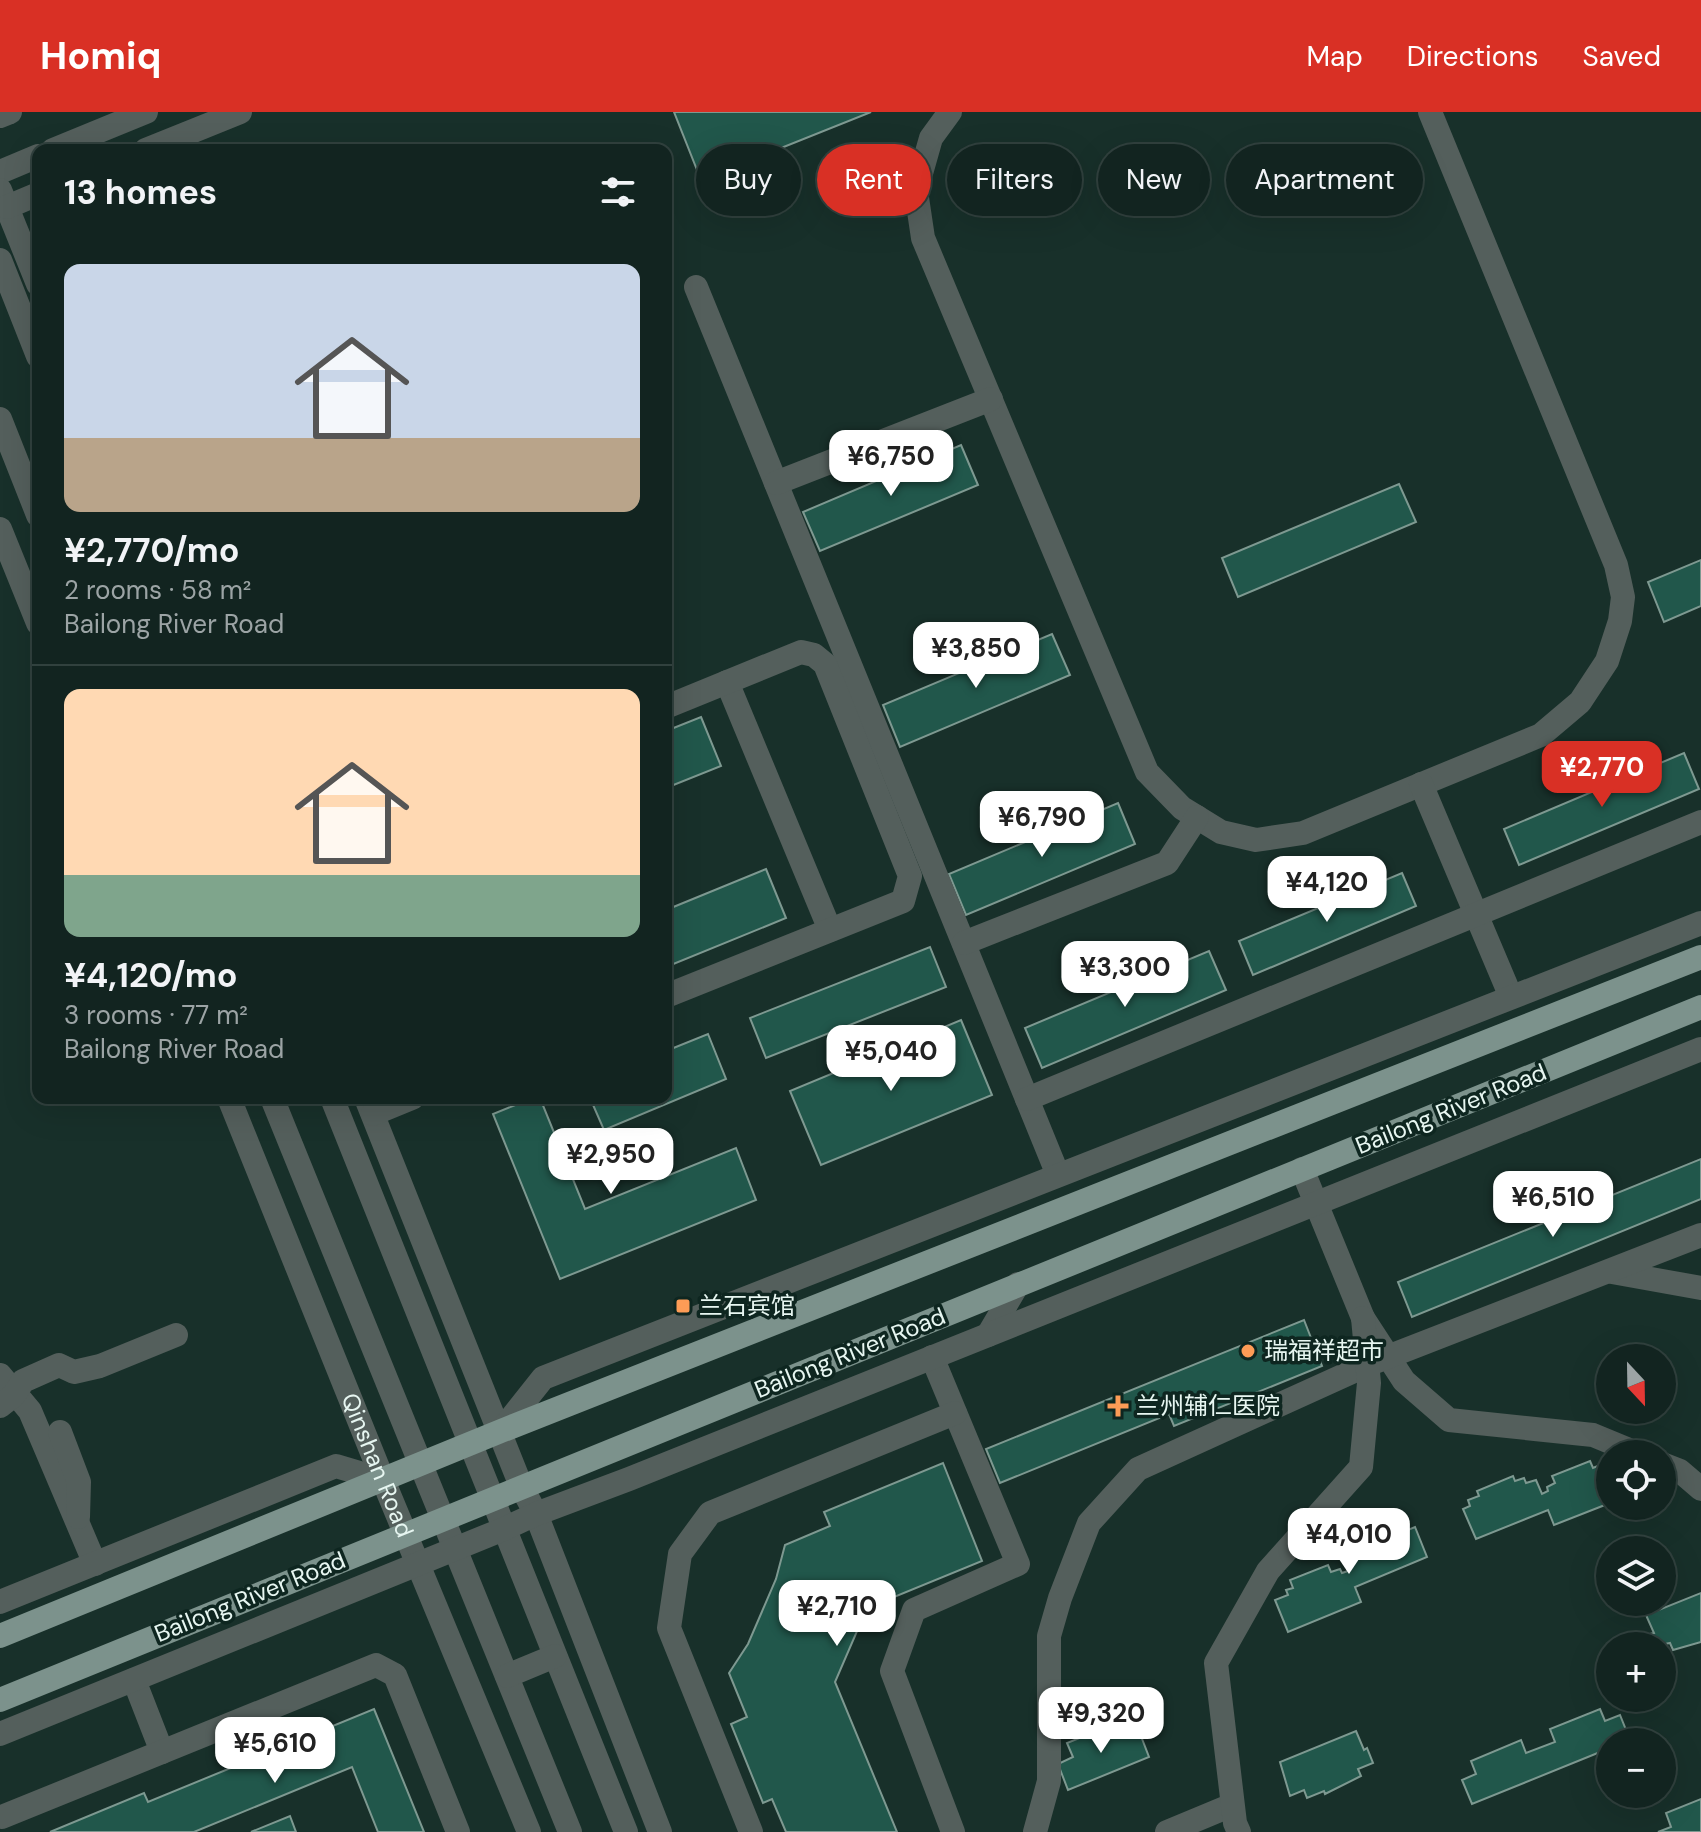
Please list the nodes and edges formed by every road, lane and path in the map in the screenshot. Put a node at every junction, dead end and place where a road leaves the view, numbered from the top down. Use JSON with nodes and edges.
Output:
{"nodes":[{"id":1,"x":10,"y":112,"type":"edge"},
{"id":2,"x":146,"y":112,"type":"edge"},
{"id":3,"x":240,"y":112,"type":"edge"},
{"id":4,"x":950,"y":112,"type":"edge"},
{"id":5,"x":1430,"y":112,"type":"edge"},
{"id":6,"x":0,"y":116,"type":"edge"},
{"id":7,"x":68,"y":144,"type":"edge"},
{"id":8,"x":161,"y":144,"type":"edge"},
{"id":9,"x":32,"y":159,"type":"edge"},
{"id":10,"x":0,"y":172,"type":"edge"},
{"id":11,"x":32,"y":195,"type":"edge"},
{"id":12,"x":3,"y":198,"type":"edge"},
{"id":13,"x":0,"y":260,"type":"edge"},
{"id":14,"x":32,"y":269,"type":"edge"},
{"id":15,"x":696,"y":287,"type":"dead end"},
{"id":16,"x":32,"y":341,"type":"edge"},
{"id":17,"x":991,"y":399,"type":"junction"},
{"id":18,"x":0,"y":419,"type":"edge"},
{"id":19,"x":776,"y":483,"type":"junction"},
{"id":20,"x":32,"y":500,"type":"edge"},
{"id":21,"x":0,"y":529,"type":"edge"},
{"id":22,"x":32,"y":608,"type":"edge"},
{"id":23,"x":727,"y":682,"type":"junction"},
{"id":24,"x":672,"y":705,"type":"edge"},
{"id":25,"x":1421,"y":784,"type":"junction"},
{"id":26,"x":1197,"y":817,"type":"junction"},
{"id":27,"x":1701,"y":822,"type":"edge"},
{"id":28,"x":1476,"y":914,"type":"junction"},
{"id":29,"x":1701,"y":923,"type":"edge"},
{"id":30,"x":830,"y":930,"type":"junction"},
{"id":31,"x":964,"y":943,"type":"junction"},
{"id":32,"x":1701,"y":957,"type":"edge"},
{"id":33,"x":672,"y":994,"type":"edge"},
{"id":34,"x":1511,"y":997,"type":"junction"},
{"id":35,"x":1701,"y":1007,"type":"edge"},
{"id":36,"x":1701,"y":1049,"type":"edge"},
{"id":37,"x":1027,"y":1099,"type":"junction"},
{"id":38,"x":231,"y":1104,"type":"edge"},
{"id":39,"x":274,"y":1104,"type":"edge"},
{"id":40,"x":334,"y":1104,"type":"edge"},
{"id":41,"x":369,"y":1106,"type":"edge"},
{"id":42,"x":1302,"y":1169,"type":"junction"},
{"id":43,"x":1058,"y":1175,"type":"junction"},
{"id":44,"x":1316,"y":1203,"type":"junction"},
{"id":45,"x":1701,"y":1235,"type":"edge"},
{"id":46,"x":1609,"y":1271,"type":"junction"},
{"id":47,"x":1018,"y":1284,"type":"junction"},
{"id":48,"x":1701,"y":1288,"type":"edge"},
{"id":49,"x":176,"y":1335,"type":"dead end"},
{"id":50,"x":988,"y":1335,"type":"junction"},
{"id":51,"x":932,"y":1357,"type":"junction"},
{"id":52,"x":1378,"y":1361,"type":"junction"},
{"id":53,"x":5,"y":1392,"type":"edge"},
{"id":54,"x":955,"y":1413,"type":"junction"},
{"id":55,"x":501,"y":1431,"type":"junction"},
{"id":56,"x":60,"y":1432,"type":"dead end"},
{"id":57,"x":1605,"y":1440,"type":"edge"},
{"id":58,"x":469,"y":1444,"type":"junction"},
{"id":59,"x":421,"y":1464,"type":"junction"},
{"id":60,"x":1676,"y":1469,"type":"edge"},
{"id":61,"x":383,"y":1480,"type":"junction"},
{"id":62,"x":521,"y":1486,"type":"junction"},
{"id":63,"x":1701,"y":1489,"type":"edge"},
{"id":64,"x":491,"y":1499,"type":"junction"},
{"id":65,"x":536,"y":1514,"type":"junction"},
{"id":66,"x":214,"y":1516,"type":"junction"},
{"id":67,"x":443,"y":1518,"type":"junction"},
{"id":68,"x":78,"y":1523,"type":"junction"},
{"id":69,"x":274,"y":1524,"type":"junction"},
{"id":70,"x":504,"y":1529,"type":"junction"},
{"id":71,"x":405,"y":1534,"type":"junction"},
{"id":72,"x":455,"y":1549,"type":"junction"},
{"id":73,"x":95,"y":1564,"type":"junction"},
{"id":74,"x":418,"y":1564,"type":"junction"},
{"id":75,"x":251,"y":1597,"type":"junction"},
{"id":76,"x":0,"y":1602,"type":"edge"},
{"id":77,"x":300,"y":1612,"type":"junction"},
{"id":78,"x":0,"y":1636,"type":"edge"},
{"id":79,"x":555,"y":1656,"type":"junction"},
{"id":80,"x":507,"y":1676,"type":"junction"},
{"id":81,"x":134,"y":1680,"type":"junction"},
{"id":82,"x":0,"y":1700,"type":"edge"},
{"id":83,"x":0,"y":1734,"type":"edge"},
{"id":84,"x":162,"y":1752,"type":"junction"},
{"id":85,"x":1232,"y":1805,"type":"junction"},
{"id":86,"x":4,"y":1820,"type":"edge"},
{"id":87,"x":458,"y":1832,"type":"edge"},
{"id":88,"x":529,"y":1832,"type":"edge"},
{"id":89,"x":570,"y":1832,"type":"edge"},
{"id":90,"x":626,"y":1832,"type":"edge"},
{"id":91,"x":660,"y":1832,"type":"edge"},
{"id":92,"x":751,"y":1832,"type":"edge"},
{"id":93,"x":953,"y":1832,"type":"edge"},
{"id":94,"x":1035,"y":1832,"type":"edge"},
{"id":95,"x":1167,"y":1832,"type":"edge"},
{"id":96,"x":1239,"y":1832,"type":"edge"}],
"edges":[{"from":1,"to":6,"type":"street"},
{"from":2,"to":7,"type":"street"},
{"from":3,"to":8,"type":"street"},
{"from":4,"to":17,"type":"street"},
{"from":5,"to":25,"type":"street"},
{"from":9,"to":10,"type":"street"},
{"from":11,"to":12,"type":"street"},
{"from":12,"to":14,"type":"street"},
{"from":13,"to":16,"type":"street"},
{"from":15,"to":19,"type":"street"},
{"from":17,"to":19,"type":"street"},
{"from":17,"to":26,"type":"street"},
{"from":18,"to":20,"type":"street"},
{"from":19,"to":31,"type":"street"},
{"from":21,"to":22,"type":"street"},
{"from":23,"to":24,"type":"street"},
{"from":23,"to":30,"type":"street"},
{"from":23,"to":30,"type":"street"},
{"from":25,"to":26,"type":"street"},
{"from":25,"to":28,"type":"street"},
{"from":26,"to":31,"type":"street"},
{"from":27,"to":28,"type":"street"},
{"from":28,"to":34,"type":"street"},
{"from":28,"to":37,"type":"street"},
{"from":29,"to":34,"type":"street","name":"Bailong River Road"},
{"from":30,"to":33,"type":"street"},
{"from":31,"to":37,"type":"street"},
{"from":32,"to":55,"type":"main road","name":"Bailong River Road"},
{"from":34,"to":43,"type":"street","name":"Bailong River Road"},
{"from":35,"to":42,"type":"main road","name":"Bailong River Road"},
{"from":36,"to":44,"type":"street","name":"Bailong River Road"},
{"from":37,"to":43,"type":"street"},
{"from":38,"to":61,"type":"street","name":"Qinshan Road"},
{"from":39,"to":59,"type":"street","name":"Qinshan Road"},
{"from":40,"to":58,"type":"street"},
{"from":41,"to":55,"type":"street"},
{"from":42,"to":44,"type":"street"},
{"from":42,"to":47,"type":"main road","name":"Bailong River Road"},
{"from":43,"to":55,"type":"street","name":"Bailong River Road"},
{"from":44,"to":50,"type":"street","name":"Bailong River Road"},
{"from":44,"to":52,"type":"street"},
{"from":45,"to":46,"type":"street"},
{"from":46,"to":48,"type":"street"},
{"from":46,"to":52,"type":"street"},
{"from":47,"to":50,"type":"street"},
{"from":47,"to":62,"type":"main road","name":"Bailong River Road"},
{"from":49,"to":53,"type":"street"},
{"from":50,"to":51,"type":"street","name":"Bailong River Road"},
{"from":51,"to":54,"type":"street"},
{"from":51,"to":65,"type":"street","name":"Bailong River Road"},
{"from":52,"to":57,"type":"street"},
{"from":52,"to":85,"type":"street"},
{"from":52,"to":94,"type":"street"},
{"from":53,"to":68,"type":"street"},
{"from":54,"to":92,"type":"street"},
{"from":54,"to":93,"type":"street"},
{"from":55,"to":58,"type":"main road","name":"Bailong River Road"},
{"from":55,"to":62,"type":"street"},
{"from":56,"to":68,"type":"street"},
{"from":58,"to":59,"type":"main road","name":"Bailong River Road"},
{"from":58,"to":64,"type":"street"},
{"from":59,"to":61,"type":"main road","name":"Bailong River Road"},
{"from":59,"to":67,"type":"street","name":"Qinshan Road"},
{"from":60,"to":63,"type":"street"},
{"from":61,"to":66,"type":"street"},
{"from":61,"to":69,"type":"main road","name":"Bailong River Road"},
{"from":61,"to":71,"type":"street","name":"Qinshan Road"},
{"from":62,"to":64,"type":"main road","name":"Bailong River Road"},
{"from":62,"to":65,"type":"street"},
{"from":64,"to":67,"type":"main road","name":"Bailong River Road"},
{"from":64,"to":70,"type":"street"},
{"from":65,"to":70,"type":"street","name":"Bailong River Road"},
{"from":65,"to":91,"type":"street"},
{"from":66,"to":69,"type":"street"},
{"from":66,"to":73,"type":"street"},
{"from":67,"to":71,"type":"main road","name":"Bailong River Road"},
{"from":67,"to":72,"type":"street","name":"Qinshan Road"},
{"from":68,"to":73,"type":"street"},
{"from":69,"to":78,"type":"main road","name":"Bailong River Road"},
{"from":70,"to":72,"type":"street","name":"Bailong River Road"},
{"from":70,"to":79,"type":"street"},
{"from":71,"to":74,"type":"street","name":"Qinshan Road"},
{"from":71,"to":75,"type":"main road","name":"Bailong River Road"},
{"from":72,"to":74,"type":"street","name":"Bailong River Road"},
{"from":72,"to":80,"type":"street","name":"Qinshan Road"},
{"from":73,"to":76,"type":"street"},
{"from":74,"to":77,"type":"street","name":"Bailong River Road"},
{"from":74,"to":88,"type":"street","name":"Qinshan Road"},
{"from":75,"to":77,"type":"street"},
{"from":75,"to":82,"type":"main road","name":"Bailong River Road"},
{"from":77,"to":81,"type":"street","name":"Bailong River Road"},
{"from":79,"to":80,"type":"street"},
{"from":79,"to":90,"type":"street"},
{"from":80,"to":89,"type":"street","name":"Qinshan Road"},
{"from":81,"to":83,"type":"street","name":"Bailong River Road"},
{"from":81,"to":84,"type":"street"},
{"from":84,"to":86,"type":"street"},
{"from":84,"to":87,"type":"street"},
{"from":85,"to":95,"type":"street"},
{"from":85,"to":96,"type":"street"}]}
